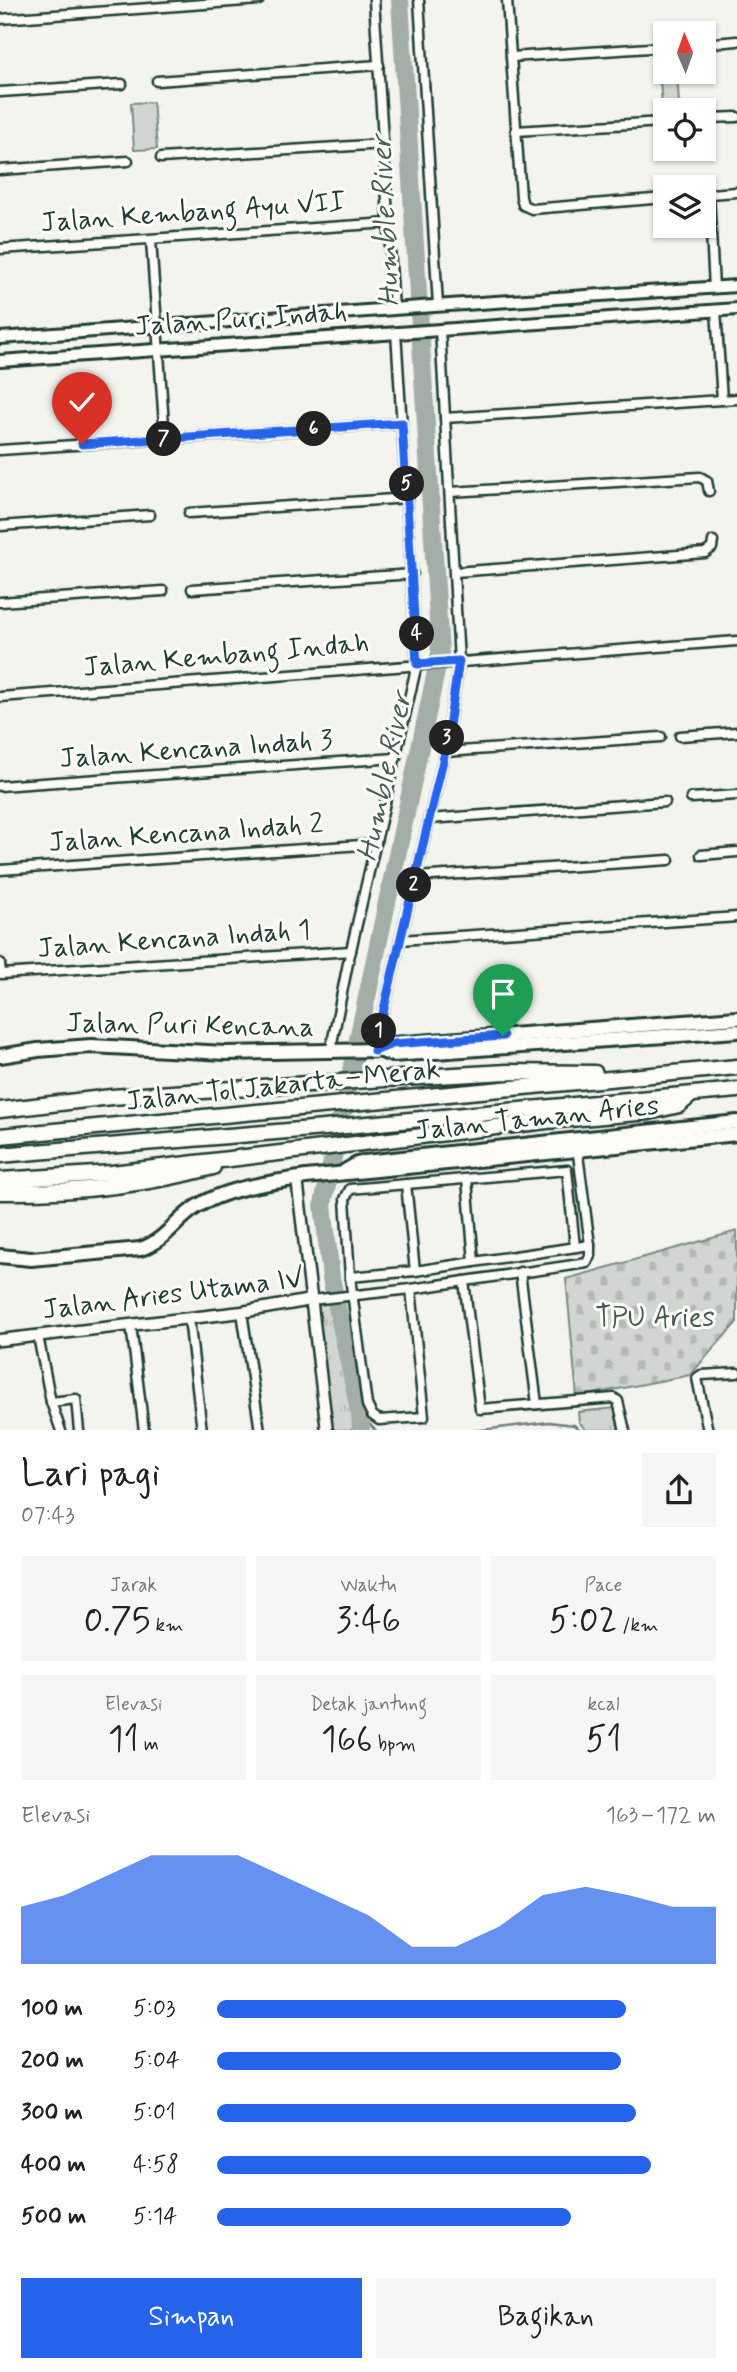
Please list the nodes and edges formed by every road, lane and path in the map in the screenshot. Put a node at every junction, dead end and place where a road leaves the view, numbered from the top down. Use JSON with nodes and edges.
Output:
{"nodes":[{"id":1,"x":259,"y":0,"type":"edge"},
{"id":2,"x":374,"y":0,"type":"edge"},
{"id":3,"x":419,"y":0,"type":"edge"},
{"id":4,"x":507,"y":0,"type":"edge"},
{"id":5,"x":0,"y":19,"type":"edge"},
{"id":6,"x":737,"y":41,"type":"edge"},
{"id":7,"x":716,"y":43,"type":"edge"},
{"id":8,"x":653,"y":48,"type":"edge"},
{"id":9,"x":511,"y":57,"type":"junction"},
{"id":10,"x":379,"y":65,"type":"junction"},
{"id":11,"x":157,"y":81,"type":"dead end"},
{"id":12,"x":122,"y":84,"type":"dead end"},
{"id":13,"x":0,"y":92,"type":"edge"},
{"id":14,"x":737,"y":117,"type":"edge"},
{"id":15,"x":716,"y":118,"type":"edge"},
{"id":16,"x":653,"y":123,"type":"edge"},
{"id":17,"x":516,"y":131,"type":"junction"},
{"id":18,"x":384,"y":144,"type":"junction"},
{"id":19,"x":161,"y":158,"type":"dead end"},
{"id":20,"x":128,"y":161,"type":"dead end"},
{"id":21,"x":0,"y":170,"type":"edge"},
{"id":22,"x":737,"y":192,"type":"edge"},
{"id":23,"x":716,"y":194,"type":"edge"},
{"id":24,"x":653,"y":199,"type":"edge"},
{"id":25,"x":388,"y":223,"type":"junction"},
{"id":26,"x":710,"y":238,"type":"edge"},
{"id":27,"x":150,"y":240,"type":"junction"},
{"id":28,"x":0,"y":249,"type":"edge"},
{"id":29,"x":737,"y":286,"type":"edge"},
{"id":30,"x":714,"y":288,"type":"junction"},
{"id":31,"x":436,"y":305,"type":"junction"},
{"id":32,"x":398,"y":308,"type":"junction"},
{"id":33,"x":737,"y":309,"type":"edge"},
{"id":34,"x":716,"y":310,"type":"junction"},
{"id":35,"x":157,"y":327,"type":"junction"},
{"id":36,"x":438,"y":329,"type":"junction"},
{"id":37,"x":400,"y":332,"type":"junction"},
{"id":38,"x":0,"y":338,"type":"edge"},
{"id":39,"x":159,"y":349,"type":"junction"},
{"id":40,"x":0,"y":361,"type":"edge"},
{"id":41,"x":737,"y":398,"type":"edge"},
{"id":42,"x":722,"y":400,"type":"junction"},
{"id":43,"x":445,"y":418,"type":"junction"},
{"id":44,"x":402,"y":423,"type":"junction"},
{"id":45,"x":165,"y":439,"type":"junction"},
{"id":46,"x":0,"y":450,"type":"edge"},
{"id":47,"x":709,"y":491,"type":"dead end"},
{"id":48,"x":450,"y":492,"type":"junction"},
{"id":49,"x":408,"y":498,"type":"junction"},
{"id":50,"x":188,"y":513,"type":"dead end"},
{"id":51,"x":150,"y":515,"type":"dead end"},
{"id":52,"x":0,"y":526,"type":"edge"},
{"id":53,"x":713,"y":541,"type":"dead end"},
{"id":54,"x":455,"y":572,"type":"junction"},
{"id":55,"x":413,"y":574,"type":"junction"},
{"id":56,"x":192,"y":589,"type":"dead end"},
{"id":57,"x":163,"y":591,"type":"dead end"},
{"id":58,"x":0,"y":602,"type":"edge"},
{"id":59,"x":737,"y":641,"type":"edge"},
{"id":60,"x":458,"y":661,"type":"junction"},
{"id":61,"x":420,"y":664,"type":"junction"},
{"id":62,"x":0,"y":697,"type":"edge"},
{"id":63,"x":737,"y":732,"type":"edge"},
{"id":64,"x":680,"y":736,"type":"dead end"},
{"id":65,"x":661,"y":737,"type":"dead end"},
{"id":66,"x":445,"y":752,"type":"junction"},
{"id":67,"x":396,"y":758,"type":"junction"},
{"id":68,"x":0,"y":786,"type":"edge"},
{"id":69,"x":737,"y":795,"type":"edge"},
{"id":70,"x":691,"y":798,"type":"dead end"},
{"id":71,"x":665,"y":802,"type":"dead end"},
{"id":72,"x":429,"y":819,"type":"junction"},
{"id":73,"x":376,"y":844,"type":"junction"},
{"id":74,"x":737,"y":852,"type":"edge"},
{"id":75,"x":701,"y":855,"type":"dead end"},
{"id":76,"x":669,"y":860,"type":"dead end"},
{"id":77,"x":0,"y":870,"type":"edge"},
{"id":78,"x":416,"y":877,"type":"junction"},
{"id":79,"x":737,"y":917,"type":"edge"},
{"id":80,"x":400,"y":940,"type":"junction"},
{"id":81,"x":351,"y":951,"type":"junction"},
{"id":82,"x":0,"y":963,"type":"edge"},
{"id":83,"x":1,"y":974,"type":"edge"},
{"id":84,"x":737,"y":1018,"type":"edge"},
{"id":85,"x":737,"y":1031,"type":"edge"},
{"id":86,"x":374,"y":1051,"type":"junction"},
{"id":87,"x":335,"y":1053,"type":"junction"},
{"id":88,"x":0,"y":1056,"type":"edge"},
{"id":89,"x":737,"y":1067,"type":"edge"},
{"id":90,"x":615,"y":1077,"type":"junction"},
{"id":91,"x":737,"y":1090,"type":"edge"},
{"id":92,"x":692,"y":1094,"type":"junction"},
{"id":93,"x":0,"y":1110,"type":"edge"},
{"id":94,"x":737,"y":1122,"type":"edge"},
{"id":95,"x":737,"y":1134,"type":"edge"},
{"id":96,"x":0,"y":1136,"type":"edge"},
{"id":97,"x":577,"y":1145,"type":"junction"},
{"id":98,"x":0,"y":1155,"type":"edge"},
{"id":99,"x":258,"y":1155,"type":"junction"},
{"id":100,"x":580,"y":1169,"type":"junction"},
{"id":101,"x":567,"y":1170,"type":"junction"},
{"id":102,"x":302,"y":1178,"type":"junction"},
{"id":103,"x":467,"y":1179,"type":"junction"},
{"id":104,"x":0,"y":1180,"type":"edge"},
{"id":105,"x":406,"y":1184,"type":"junction"},
{"id":106,"x":0,"y":1192,"type":"edge"},
{"id":107,"x":590,"y":1245,"type":"junction"},
{"id":108,"x":575,"y":1247,"type":"junction"},
{"id":109,"x":0,"y":1256,"type":"edge"},
{"id":110,"x":474,"y":1262,"type":"junction"},
{"id":111,"x":415,"y":1271,"type":"junction"},
{"id":112,"x":520,"y":1272,"type":"junction"},
{"id":113,"x":350,"y":1277,"type":"junction"},
{"id":114,"x":464,"y":1281,"type":"junction"},
{"id":115,"x":411,"y":1289,"type":"junction"},
{"id":116,"x":349,"y":1296,"type":"junction"},
{"id":117,"x":314,"y":1300,"type":"junction"},
{"id":118,"x":242,"y":1312,"type":"junction"},
{"id":119,"x":189,"y":1318,"type":"junction"},
{"id":120,"x":131,"y":1325,"type":"junction"},
{"id":121,"x":38,"y":1336,"type":"junction"},
{"id":122,"x":0,"y":1340,"type":"edge"},
{"id":123,"x":737,"y":1373,"type":"edge"},
{"id":124,"x":51,"y":1402,"type":"junction"},
{"id":125,"x":537,"y":1404,"type":"junction"},
{"id":126,"x":61,"y":1430,"type":"edge"},
{"id":127,"x":79,"y":1430,"type":"edge"},
{"id":128,"x":144,"y":1430,"type":"edge"},
{"id":129,"x":202,"y":1430,"type":"edge"},
{"id":130,"x":260,"y":1430,"type":"edge"},
{"id":131,"x":327,"y":1430,"type":"edge"},
{"id":132,"x":625,"y":1430,"type":"edge"},
{"id":133,"x":708,"y":1430,"type":"edge"}],
"edges":[{"from":1,"to":5,"type":"street"},
{"from":2,"to":10,"type":"street"},
{"from":3,"to":31,"type":"street"},
{"from":4,"to":9,"type":"street"},
{"from":6,"to":7,"type":"street"},
{"from":8,"to":9,"type":"street"},
{"from":9,"to":17,"type":"street"},
{"from":10,"to":11,"type":"street"},
{"from":10,"to":18,"type":"street"},
{"from":12,"to":13,"type":"street"},
{"from":14,"to":15,"type":"street"},
{"from":16,"to":17,"type":"street"},
{"from":17,"to":24,"type":"street"},
{"from":18,"to":19,"type":"street"},
{"from":18,"to":25,"type":"street"},
{"from":20,"to":21,"type":"street"},
{"from":22,"to":23,"type":"street"},
{"from":25,"to":27,"type":"street","name":"Jalan Kembang Ayu VII"},
{"from":25,"to":32,"type":"street"},
{"from":26,"to":30,"type":"street"},
{"from":27,"to":28,"type":"street","name":"Jalan Kembang Ayu VII"},
{"from":27,"to":35,"type":"street"},
{"from":29,"to":30,"type":"main road","name":"Jalan Puri Indah"},
{"from":30,"to":31,"type":"main road","name":"Jalan Puri Indah"},
{"from":31,"to":32,"type":"main road","name":"Jalan Puri Indah"},
{"from":32,"to":35,"type":"main road","name":"Jalan Puri Indah"},
{"from":33,"to":34,"type":"main road","name":"Jalan Puri Indah"},
{"from":34,"to":36,"type":"main road","name":"Jalan Puri Indah"},
{"from":34,"to":42,"type":"street"},
{"from":35,"to":38,"type":"main road","name":"Jalan Puri Indah"},
{"from":35,"to":39,"type":"street"},
{"from":36,"to":37,"type":"main road","name":"Jalan Puri Indah"},
{"from":36,"to":43,"type":"street"},
{"from":37,"to":39,"type":"main road","name":"Jalan Puri Indah"},
{"from":37,"to":44,"type":"street"},
{"from":39,"to":40,"type":"main road","name":"Jalan Puri Indah"},
{"from":39,"to":45,"type":"street"},
{"from":41,"to":42,"type":"street"},
{"from":42,"to":43,"type":"street"},
{"from":43,"to":48,"type":"street"},
{"from":44,"to":45,"type":"street"},
{"from":44,"to":49,"type":"street"},
{"from":45,"to":46,"type":"street"},
{"from":47,"to":48,"type":"street"},
{"from":48,"to":54,"type":"street"},
{"from":49,"to":50,"type":"street"},
{"from":49,"to":55,"type":"street"},
{"from":51,"to":52,"type":"street"},
{"from":53,"to":54,"type":"street"},
{"from":54,"to":60,"type":"street"},
{"from":55,"to":56,"type":"street"},
{"from":55,"to":61,"type":"street"},
{"from":57,"to":58,"type":"street"},
{"from":59,"to":60,"type":"street","name":"Jalan Kembang Indah"},
{"from":60,"to":61,"type":"street","name":"Jalan Kembang Indah"},
{"from":60,"to":66,"type":"street"},
{"from":61,"to":62,"type":"street","name":"Jalan Kembang Indah"},
{"from":61,"to":67,"type":"street"},
{"from":63,"to":64,"type":"street"},
{"from":65,"to":66,"type":"street"},
{"from":66,"to":72,"type":"street"},
{"from":67,"to":68,"type":"street","name":"Jalan Kencana Indah 3"},
{"from":67,"to":73,"type":"street"},
{"from":69,"to":70,"type":"street"},
{"from":71,"to":72,"type":"street"},
{"from":72,"to":78,"type":"street"},
{"from":73,"to":77,"type":"street","name":"Jalan Kencana Indah 2"},
{"from":73,"to":81,"type":"street"},
{"from":74,"to":75,"type":"street"},
{"from":76,"to":78,"type":"street"},
{"from":78,"to":80,"type":"street"},
{"from":79,"to":80,"type":"street"},
{"from":80,"to":86,"type":"street"},
{"from":81,"to":83,"type":"street","name":"Jalan Kencana Indah 1"},
{"from":81,"to":87,"type":"street"},
{"from":82,"to":83,"type":"street"},
{"from":84,"to":86,"type":"main road","name":"Jalan Puri Kencana"},
{"from":85,"to":86,"type":"main road","name":"Jalan Puri Kencana"},
{"from":86,"to":87,"type":"main road","name":"Jalan Puri Kencana"},
{"from":87,"to":88,"type":"main road","name":"Jalan Puri Kencana"},
{"from":89,"to":90,"type":"highway","name":"Jalan Tol Jakarta–Merak"},
{"from":90,"to":93,"type":"highway"},
{"from":90,"to":96,"type":"highway","name":"Jalan Tol Jakarta–Merak"},
{"from":91,"to":92,"type":"highway","name":"Jalan Tol Jakarta–Merak"},
{"from":92,"to":98,"type":"highway","name":"Jalan Tol Jakarta–Merak"},
{"from":92,"to":99,"type":"highway"},
{"from":94,"to":97,"type":"main road","name":"Jalan Taman Aries"},
{"from":95,"to":97,"type":"main road","name":"Jalan Taman Aries"},
{"from":97,"to":100,"type":"street"},
{"from":97,"to":102,"type":"main road","name":"Jalan Taman Aries"},
{"from":99,"to":104,"type":"highway"},
{"from":99,"to":106,"type":"highway"},
{"from":100,"to":101,"type":"street"},
{"from":100,"to":107,"type":"street"},
{"from":101,"to":103,"type":"street"},
{"from":101,"to":108,"type":"street"},
{"from":102,"to":109,"type":"main road","name":"Jalan Taman Aries"},
{"from":102,"to":117,"type":"street"},
{"from":103,"to":105,"type":"street"},
{"from":103,"to":110,"type":"street"},
{"from":105,"to":111,"type":"street"},
{"from":105,"to":113,"type":"street"},
{"from":107,"to":108,"type":"street"},
{"from":107,"to":112,"type":"street","name":"Jalan Aries Utama IV"},
{"from":108,"to":110,"type":"street"},
{"from":110,"to":111,"type":"street"},
{"from":111,"to":113,"type":"street"},
{"from":112,"to":114,"type":"street","name":"Jalan Aries Utama IV"},
{"from":112,"to":125,"type":"street"},
{"from":113,"to":116,"type":"street"},
{"from":114,"to":115,"type":"street","name":"Jalan Aries Utama IV"},
{"from":114,"to":125,"type":"street"},
{"from":115,"to":116,"type":"street","name":"Jalan Aries Utama IV"},
{"from":115,"to":116,"type":"street"},
{"from":116,"to":117,"type":"street","name":"Jalan Aries Utama IV"},
{"from":117,"to":118,"type":"street","name":"Jalan Aries Utama IV"},
{"from":117,"to":131,"type":"street"},
{"from":118,"to":119,"type":"street","name":"Jalan Aries Utama IV"},
{"from":118,"to":130,"type":"street"},
{"from":119,"to":120,"type":"street","name":"Jalan Aries Utama IV"},
{"from":119,"to":129,"type":"street"},
{"from":120,"to":121,"type":"street","name":"Jalan Aries Utama IV"},
{"from":120,"to":128,"type":"street"},
{"from":121,"to":122,"type":"street","name":"Jalan Aries Utama IV"},
{"from":121,"to":124,"type":"street"},
{"from":123,"to":133,"type":"street"},
{"from":124,"to":126,"type":"street"},
{"from":124,"to":127,"type":"street"},
{"from":125,"to":132,"type":"street"}]}
